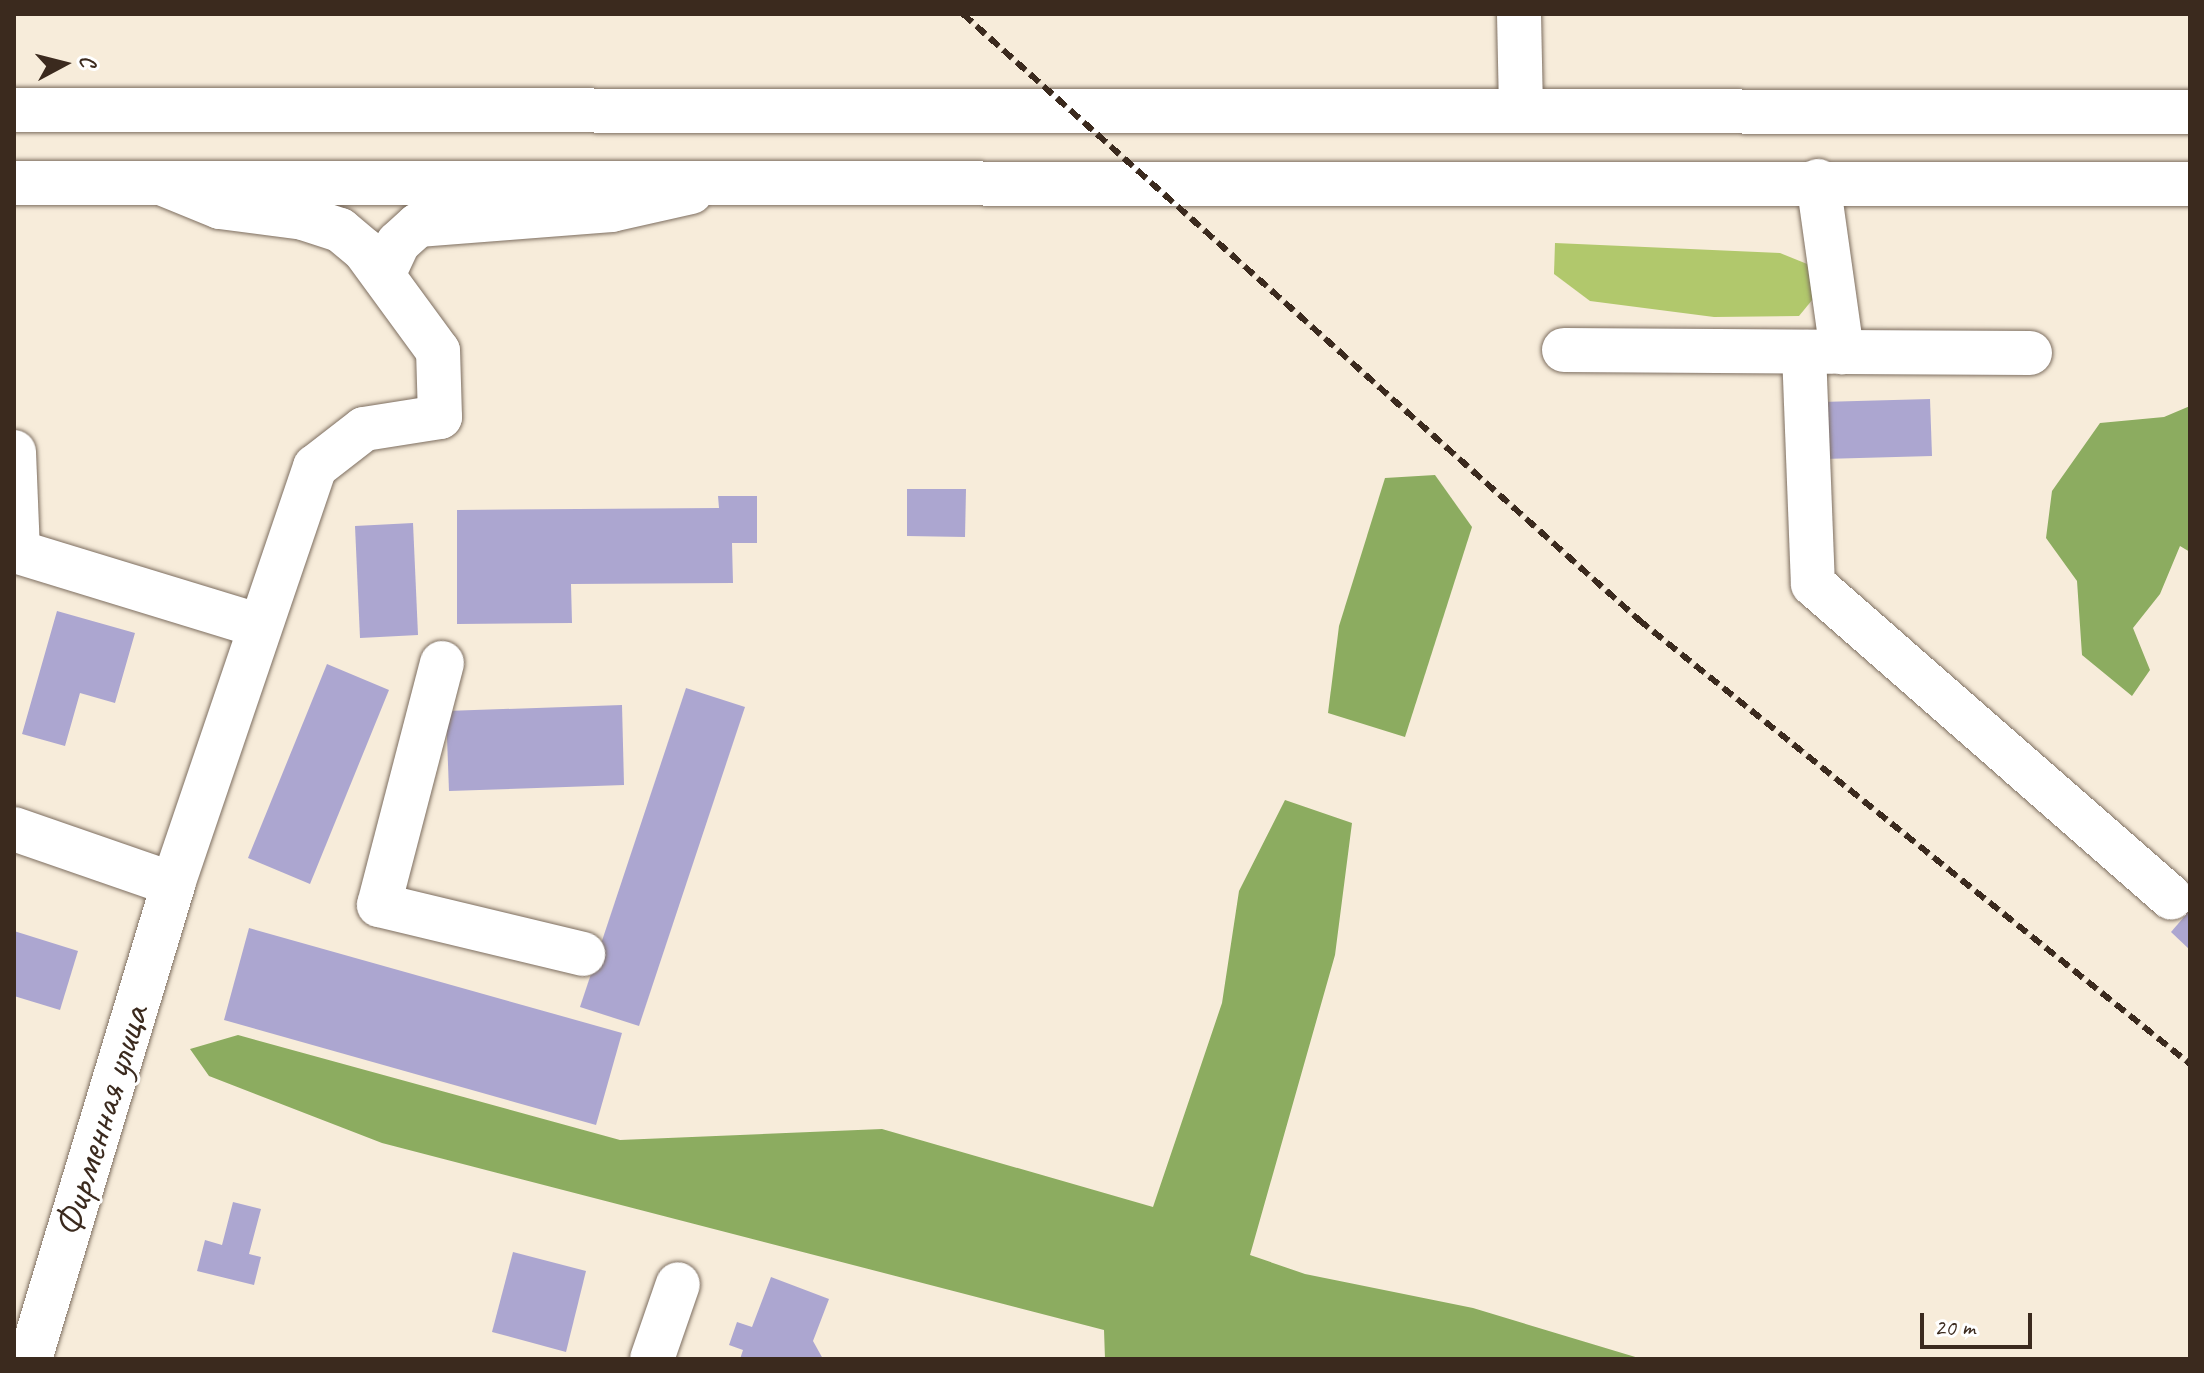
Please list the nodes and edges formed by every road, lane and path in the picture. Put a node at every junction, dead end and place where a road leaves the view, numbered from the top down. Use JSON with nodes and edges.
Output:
{"nodes":[{"id":1,"x":1519,"y":14,"type":"edge"},
{"id":2,"x":1521,"y":109,"type":"junction"},
{"id":3,"x":14,"y":110,"type":"edge"},
{"id":4,"x":2190,"y":112,"type":"edge"},
{"id":5,"x":746,"y":180,"type":"junction"},
{"id":6,"x":156,"y":181,"type":"junction"},
{"id":7,"x":1818,"y":181,"type":"junction"},
{"id":8,"x":14,"y":183,"type":"edge"},
{"id":9,"x":2190,"y":184,"type":"edge"},
{"id":10,"x":385,"y":271,"type":"junction"},
{"id":11,"x":1564,"y":350,"type":"dead end"},
{"id":12,"x":1823,"y":352,"type":"junction"},
{"id":13,"x":2030,"y":353,"type":"dead end"},
{"id":14,"x":14,"y":452,"type":"edge"},
{"id":15,"x":260,"y":626,"type":"junction"},
{"id":16,"x":442,"y":663,"type":"dead end"},
{"id":17,"x":14,"y":829,"type":"edge"},
{"id":18,"x":173,"y":884,"type":"junction"},
{"id":19,"x":2171,"y":897,"type":"dead end"},
{"id":20,"x":583,"y":954,"type":"dead end"},
{"id":21,"x":678,"y":1284,"type":"dead end"},
{"id":22,"x":30,"y":1359,"type":"edge"},
{"id":23,"x":652,"y":1359,"type":"edge"}],
"edges":[{"from":1,"to":2,"type":"main road"},
{"from":2,"to":3,"type":"main road"},
{"from":2,"to":4,"type":"main road"},
{"from":5,"to":6,"type":"main road"},
{"from":5,"to":7,"type":"main road"},
{"from":5,"to":10,"type":"main road"},
{"from":6,"to":8,"type":"main road"},
{"from":6,"to":10,"type":"main road"},
{"from":7,"to":9,"type":"main road"},
{"from":7,"to":12,"type":"main road"},
{"from":10,"to":15,"type":"main road","name":"Фирменная улица"},
{"from":11,"to":12,"type":"main road"},
{"from":12,"to":13,"type":"main road"},
{"from":12,"to":19,"type":"main road"},
{"from":14,"to":15,"type":"main road"},
{"from":15,"to":18,"type":"main road","name":"Фирменная улица"},
{"from":16,"to":20,"type":"main road"},
{"from":17,"to":18,"type":"main road"},
{"from":18,"to":22,"type":"main road","name":"Фирменная улица"},
{"from":21,"to":23,"type":"main road"}]}
